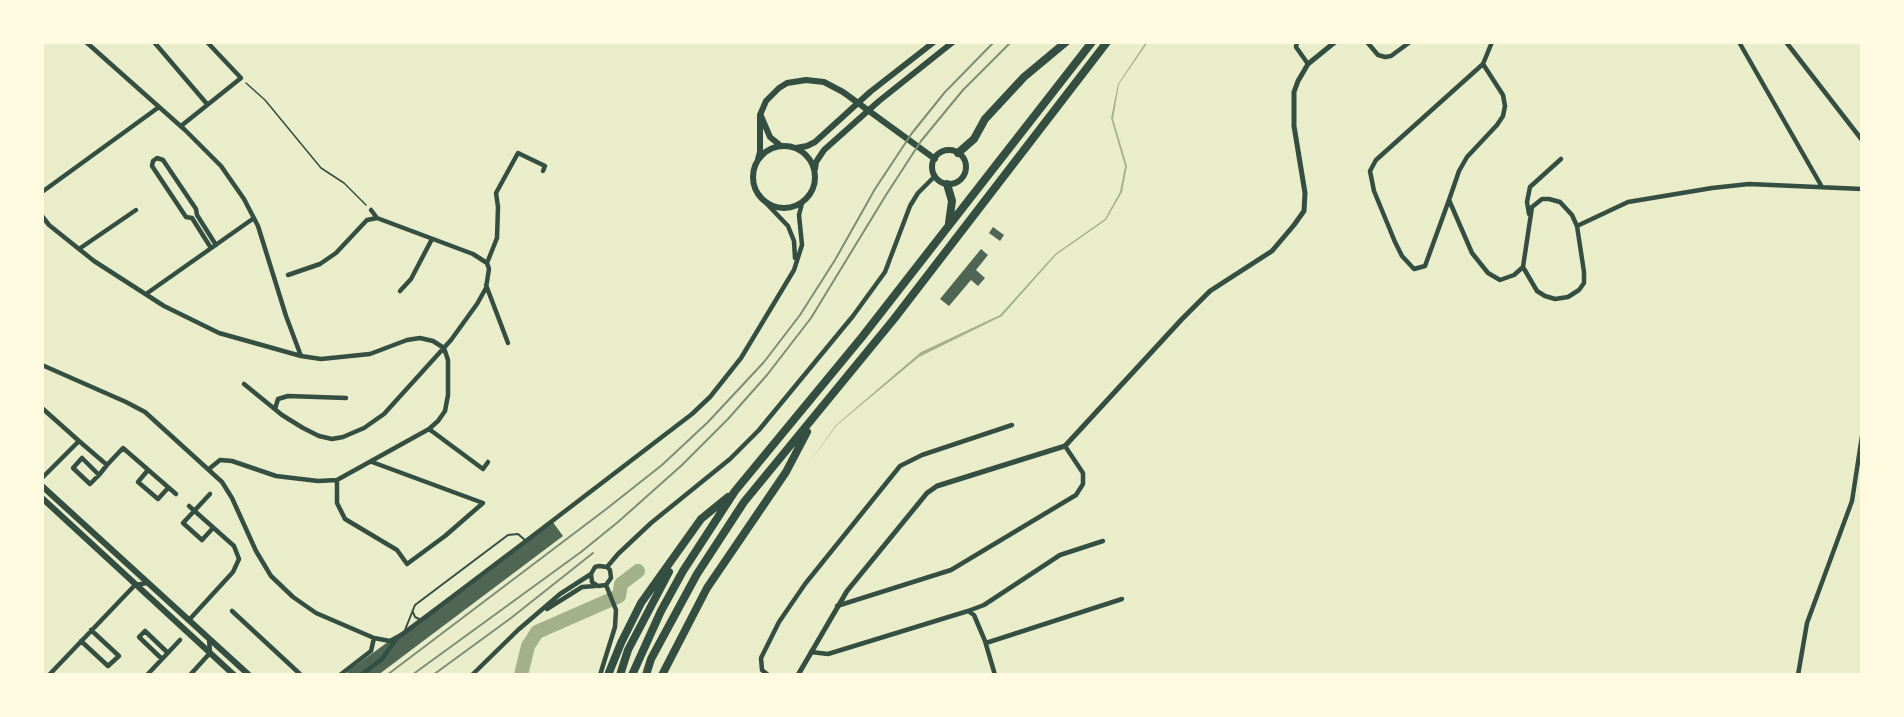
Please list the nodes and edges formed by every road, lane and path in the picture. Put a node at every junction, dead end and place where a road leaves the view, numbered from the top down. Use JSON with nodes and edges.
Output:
{"nodes":[{"id":1,"x":86,"y":42,"type":"edge"},
{"id":2,"x":154,"y":42,"type":"edge"},
{"id":3,"x":207,"y":42,"type":"edge"},
{"id":4,"x":934,"y":42,"type":"edge"},
{"id":5,"x":953,"y":42,"type":"edge"},
{"id":6,"x":1066,"y":42,"type":"edge"},
{"id":7,"x":1092,"y":42,"type":"edge"},
{"id":8,"x":1107,"y":42,"type":"edge"},
{"id":9,"x":1297,"y":42,"type":"edge"},
{"id":10,"x":1335,"y":42,"type":"edge"},
{"id":11,"x":1367,"y":42,"type":"edge"},
{"id":12,"x":1410,"y":42,"type":"edge"},
{"id":13,"x":1492,"y":42,"type":"edge"},
{"id":14,"x":1739,"y":42,"type":"edge"},
{"id":15,"x":1786,"y":42,"type":"edge"},
{"id":16,"x":1308,"y":64,"type":"junction"},
{"id":17,"x":1483,"y":64,"type":"junction"},
{"id":18,"x":241,"y":78,"type":"junction"},
{"id":19,"x":207,"y":105,"type":"junction"},
{"id":20,"x":159,"y":106,"type":"junction"},
{"id":21,"x":760,"y":116,"type":"junction"},
{"id":22,"x":181,"y":126,"type":"junction"},
{"id":23,"x":1862,"y":140,"type":"edge"},
{"id":24,"x":782,"y":146,"type":"junction"},
{"id":25,"x":794,"y":148,"type":"junction"},
{"id":26,"x":958,"y":153,"type":"junction"},
{"id":27,"x":758,"y":159,"type":"junction"},
{"id":28,"x":934,"y":159,"type":"junction"},
{"id":29,"x":1561,"y":159,"type":"dead end"},
{"id":30,"x":543,"y":171,"type":"dead end"},
{"id":31,"x":814,"y":173,"type":"junction"},
{"id":32,"x":935,"y":177,"type":"junction"},
{"id":33,"x":947,"y":184,"type":"junction"},
{"id":34,"x":1822,"y":186,"type":"junction"},
{"id":35,"x":1862,"y":189,"type":"edge"},
{"id":36,"x":42,"y":192,"type":"edge"},
{"id":37,"x":1449,"y":200,"type":"junction"},
{"id":38,"x":802,"y":203,"type":"junction"},
{"id":39,"x":767,"y":204,"type":"junction"},
{"id":40,"x":136,"y":210,"type":"dead end"},
{"id":41,"x":371,"y":210,"type":"joint"},
{"id":42,"x":42,"y":216,"type":"edge"},
{"id":43,"x":254,"y":218,"type":"junction"},
{"id":44,"x":377,"y":218,"type":"junction"},
{"id":45,"x":1530,"y":220,"type":"junction"},
{"id":46,"x":948,"y":225,"type":"junction"},
{"id":47,"x":1577,"y":226,"type":"junction"},
{"id":48,"x":432,"y":239,"type":"junction"},
{"id":49,"x":214,"y":246,"type":"junction"},
{"id":50,"x":79,"y":249,"type":"junction"},
{"id":51,"x":487,"y":263,"type":"junction"},
{"id":52,"x":796,"y":264,"type":"junction"},
{"id":53,"x":1523,"y":267,"type":"junction"},
{"id":54,"x":288,"y":275,"type":"dead end"},
{"id":55,"x":486,"y":285,"type":"junction"},
{"id":56,"x":400,"y":291,"type":"dead end"},
{"id":57,"x":146,"y":294,"type":"junction"},
{"id":58,"x":508,"y":344,"type":"dead end"},
{"id":59,"x":444,"y":348,"type":"junction"},
{"id":60,"x":301,"y":356,"type":"junction"},
{"id":61,"x":42,"y":365,"type":"edge"},
{"id":62,"x":244,"y":384,"type":"dead end"},
{"id":63,"x":346,"y":398,"type":"dead end"},
{"id":64,"x":42,"y":408,"type":"edge"},
{"id":65,"x":275,"y":409,"type":"junction"},
{"id":66,"x":814,"y":419,"type":"junction"},
{"id":67,"x":1012,"y":425,"type":"dead end"},
{"id":68,"x":429,"y":429,"type":"junction"},
{"id":69,"x":1862,"y":436,"type":"edge"},
{"id":70,"x":79,"y":441,"type":"junction"},
{"id":71,"x":1065,"y":446,"type":"junction"},
{"id":72,"x":372,"y":462,"type":"junction"},
{"id":73,"x":488,"y":462,"type":"dead end"},
{"id":74,"x":107,"y":465,"type":"junction"},
{"id":75,"x":209,"y":469,"type":"junction"},
{"id":76,"x":148,"y":470,"type":"junction"},
{"id":77,"x":99,"y":475,"type":"junction"},
{"id":78,"x":42,"y":478,"type":"edge"},
{"id":79,"x":337,"y":480,"type":"junction"},
{"id":80,"x":42,"y":486,"type":"edge"},
{"id":81,"x":168,"y":488,"type":"junction"},
{"id":82,"x":735,"y":491,"type":"junction"},
{"id":83,"x":176,"y":494,"type":"dead end"},
{"id":84,"x":210,"y":494,"type":"dead end"},
{"id":85,"x":42,"y":498,"type":"edge"},
{"id":86,"x":189,"y":506,"type":"dead end"},
{"id":87,"x":194,"y":511,"type":"junction"},
{"id":88,"x":213,"y":528,"type":"junction"},
{"id":89,"x":526,"y":541,"type":"junction"},
{"id":90,"x":1103,"y":541,"type":"dead end"},
{"id":91,"x":682,"y":547,"type":"junction"},
{"id":92,"x":607,"y":567,"type":"junction"},
{"id":93,"x":591,"y":574,"type":"junction"},
{"id":94,"x":147,"y":584,"type":"junction"},
{"id":95,"x":135,"y":585,"type":"junction"},
{"id":96,"x":598,"y":586,"type":"junction"},
{"id":97,"x":607,"y":587,"type":"junction"},
{"id":98,"x":1122,"y":599,"type":"dead end"},
{"id":99,"x":837,"y":606,"type":"junction"},
{"id":100,"x":968,"y":611,"type":"junction"},
{"id":101,"x":232,"y":612,"type":"dead end"},
{"id":102,"x":413,"y":612,"type":"junction"},
{"id":103,"x":539,"y":613,"type":"junction"},
{"id":104,"x":189,"y":620,"type":"junction"},
{"id":105,"x":422,"y":620,"type":"junction"},
{"id":106,"x":91,"y":630,"type":"junction"},
{"id":107,"x":403,"y":634,"type":"junction"},
{"id":108,"x":209,"y":638,"type":"junction"},
{"id":109,"x":374,"y":638,"type":"junction"},
{"id":110,"x":397,"y":638,"type":"junction"},
{"id":111,"x":180,"y":640,"type":"dead end"},
{"id":112,"x":81,"y":641,"type":"junction"},
{"id":113,"x":986,"y":643,"type":"junction"},
{"id":114,"x":810,"y":652,"type":"junction"},
{"id":115,"x":168,"y":653,"type":"junction"},
{"id":116,"x":210,"y":653,"type":"junction"},
{"id":117,"x":162,"y":659,"type":"junction"},
{"id":118,"x":300,"y":674,"type":"edge"},
{"id":119,"x":49,"y":675,"type":"edge"},
{"id":120,"x":147,"y":675,"type":"edge"},
{"id":121,"x":190,"y":675,"type":"edge"},
{"id":122,"x":234,"y":675,"type":"edge"},
{"id":123,"x":249,"y":675,"type":"edge"},
{"id":124,"x":340,"y":675,"type":"edge"},
{"id":125,"x":362,"y":675,"type":"edge"},
{"id":126,"x":471,"y":675,"type":"edge"},
{"id":127,"x":600,"y":675,"type":"edge"},
{"id":128,"x":608,"y":675,"type":"edge"},
{"id":129,"x":620,"y":675,"type":"edge"},
{"id":130,"x":632,"y":675,"type":"edge"},
{"id":131,"x":646,"y":675,"type":"edge"},
{"id":132,"x":662,"y":675,"type":"edge"},
{"id":133,"x":768,"y":675,"type":"edge"},
{"id":134,"x":798,"y":675,"type":"edge"},
{"id":135,"x":996,"y":675,"type":"edge"},
{"id":136,"x":1798,"y":675,"type":"edge"}],
"edges":[{"from":1,"to":20,"type":"street"},
{"from":2,"to":19,"type":"street"},
{"from":3,"to":18,"type":"street"},
{"from":4,"to":25,"type":"main road"},
{"from":5,"to":31,"type":"main road"},
{"from":6,"to":26,"type":"highway"},
{"from":7,"to":46,"type":"highway"},
{"from":8,"to":66,"type":"highway"},
{"from":9,"to":16,"type":"street"},
{"from":10,"to":16,"type":"street"},
{"from":11,"to":12,"type":"street"},
{"from":13,"to":17,"type":"street"},
{"from":14,"to":34,"type":"street"},
{"from":15,"to":23,"type":"street"},
{"from":16,"to":71,"type":"street"},
{"from":17,"to":37,"type":"street"},
{"from":17,"to":37,"type":"street"},
{"from":18,"to":19,"type":"street"},
{"from":18,"to":41,"type":"path"},
{"from":19,"to":22,"type":"street"},
{"from":20,"to":22,"type":"street"},
{"from":20,"to":36,"type":"street"},
{"from":21,"to":24,"type":"main road"},
{"from":21,"to":27,"type":"main road"},
{"from":21,"to":28,"type":"main road"},
{"from":22,"to":43,"type":"street"},
{"from":24,"to":25,"type":"main road"},
{"from":24,"to":27,"type":"main road"},
{"from":25,"to":31,"type":"main road"},
{"from":26,"to":28,"type":"main road"},
{"from":26,"to":33,"type":"main road"},
{"from":27,"to":39,"type":"main road"},
{"from":28,"to":32,"type":"main road"},
{"from":29,"to":45,"type":"street"},
{"from":30,"to":51,"type":"street"},
{"from":31,"to":38,"type":"main road"},
{"from":32,"to":33,"type":"main road"},
{"from":32,"to":92,"type":"street"},
{"from":33,"to":46,"type":"highway"},
{"from":34,"to":35,"type":"street"},
{"from":34,"to":47,"type":"street"},
{"from":37,"to":53,"type":"street"},
{"from":38,"to":39,"type":"main road"},
{"from":38,"to":52,"type":"street"},
{"from":39,"to":52,"type":"street"},
{"from":40,"to":50,"type":"street"},
{"from":41,"to":44,"type":"street"},
{"from":42,"to":50,"type":"street"},
{"from":43,"to":49,"type":"street"},
{"from":43,"to":60,"type":"street"},
{"from":44,"to":48,"type":"street"},
{"from":44,"to":54,"type":"street"},
{"from":45,"to":47,"type":"street"},
{"from":45,"to":53,"type":"street"},
{"from":46,"to":82,"type":"highway"},
{"from":47,"to":53,"type":"street"},
{"from":48,"to":51,"type":"street"},
{"from":48,"to":56,"type":"street"},
{"from":49,"to":49,"type":"street"},
{"from":49,"to":57,"type":"street"},
{"from":50,"to":57,"type":"street"},
{"from":51,"to":55,"type":"street"},
{"from":52,"to":89,"type":"street"},
{"from":55,"to":58,"type":"street"},
{"from":55,"to":59,"type":"street"},
{"from":57,"to":60,"type":"street"},
{"from":59,"to":60,"type":"street"},
{"from":59,"to":65,"type":"street"},
{"from":59,"to":68,"type":"street"},
{"from":61,"to":75,"type":"street"},
{"from":62,"to":65,"type":"street"},
{"from":63,"to":65,"type":"street"},
{"from":64,"to":70,"type":"street"},
{"from":66,"to":131,"type":"highway"},
{"from":66,"to":132,"type":"highway"},
{"from":67,"to":133,"type":"street"},
{"from":68,"to":72,"type":"street"},
{"from":68,"to":73,"type":"street"},
{"from":69,"to":136,"type":"street"},
{"from":70,"to":74,"type":"street"},
{"from":70,"to":78,"type":"street"},
{"from":71,"to":99,"type":"street"},
{"from":71,"to":99,"type":"street"},
{"from":72,"to":79,"type":"street"},
{"from":72,"to":79,"type":"street"},
{"from":74,"to":76,"type":"street"},
{"from":74,"to":77,"type":"street"},
{"from":75,"to":79,"type":"street"},
{"from":75,"to":109,"type":"street"},
{"from":76,"to":81,"type":"street"},
{"from":76,"to":81,"type":"street"},
{"from":77,"to":77,"type":"street"},
{"from":80,"to":94,"type":"main road"},
{"from":81,"to":83,"type":"street"},
{"from":82,"to":91,"type":"highway"},
{"from":82,"to":130,"type":"highway"},
{"from":84,"to":87,"type":"street"},
{"from":85,"to":95,"type":"main road"},
{"from":86,"to":87,"type":"street"},
{"from":87,"to":88,"type":"street"},
{"from":87,"to":88,"type":"street"},
{"from":88,"to":104,"type":"street"},
{"from":89,"to":102,"type":"lane"},
{"from":89,"to":105,"type":"street"},
{"from":90,"to":100,"type":"street"},
{"from":91,"to":128,"type":"highway"},
{"from":91,"to":129,"type":"highway"},
{"from":92,"to":93,"type":"street"},
{"from":92,"to":97,"type":"street"},
{"from":93,"to":96,"type":"street"},
{"from":93,"to":103,"type":"street"},
{"from":94,"to":95,"type":"street"},
{"from":94,"to":104,"type":"main road"},
{"from":95,"to":106,"type":"street"},
{"from":95,"to":116,"type":"main road"},
{"from":96,"to":97,"type":"street"},
{"from":96,"to":103,"type":"street"},
{"from":97,"to":127,"type":"street"},
{"from":98,"to":113,"type":"street"},
{"from":99,"to":114,"type":"street"},
{"from":100,"to":113,"type":"street"},
{"from":100,"to":114,"type":"street"},
{"from":101,"to":118,"type":"street"},
{"from":102,"to":105,"type":"lane"},
{"from":102,"to":107,"type":"lane"},
{"from":103,"to":126,"type":"street"},
{"from":104,"to":108,"type":"main road"},
{"from":105,"to":107,"type":"street"},
{"from":106,"to":112,"type":"street"},
{"from":106,"to":112,"type":"street"},
{"from":107,"to":110,"type":"street"},
{"from":108,"to":116,"type":"street"},
{"from":108,"to":123,"type":"main road"},
{"from":109,"to":110,"type":"street"},
{"from":109,"to":124,"type":"street"},
{"from":110,"to":125,"type":"street"},
{"from":111,"to":115,"type":"street"},
{"from":112,"to":119,"type":"street"},
{"from":113,"to":135,"type":"street"},
{"from":114,"to":134,"type":"street"},
{"from":115,"to":117,"type":"street"},
{"from":115,"to":117,"type":"street"},
{"from":116,"to":121,"type":"street"},
{"from":116,"to":122,"type":"main road"},
{"from":117,"to":120,"type":"street"}]}
